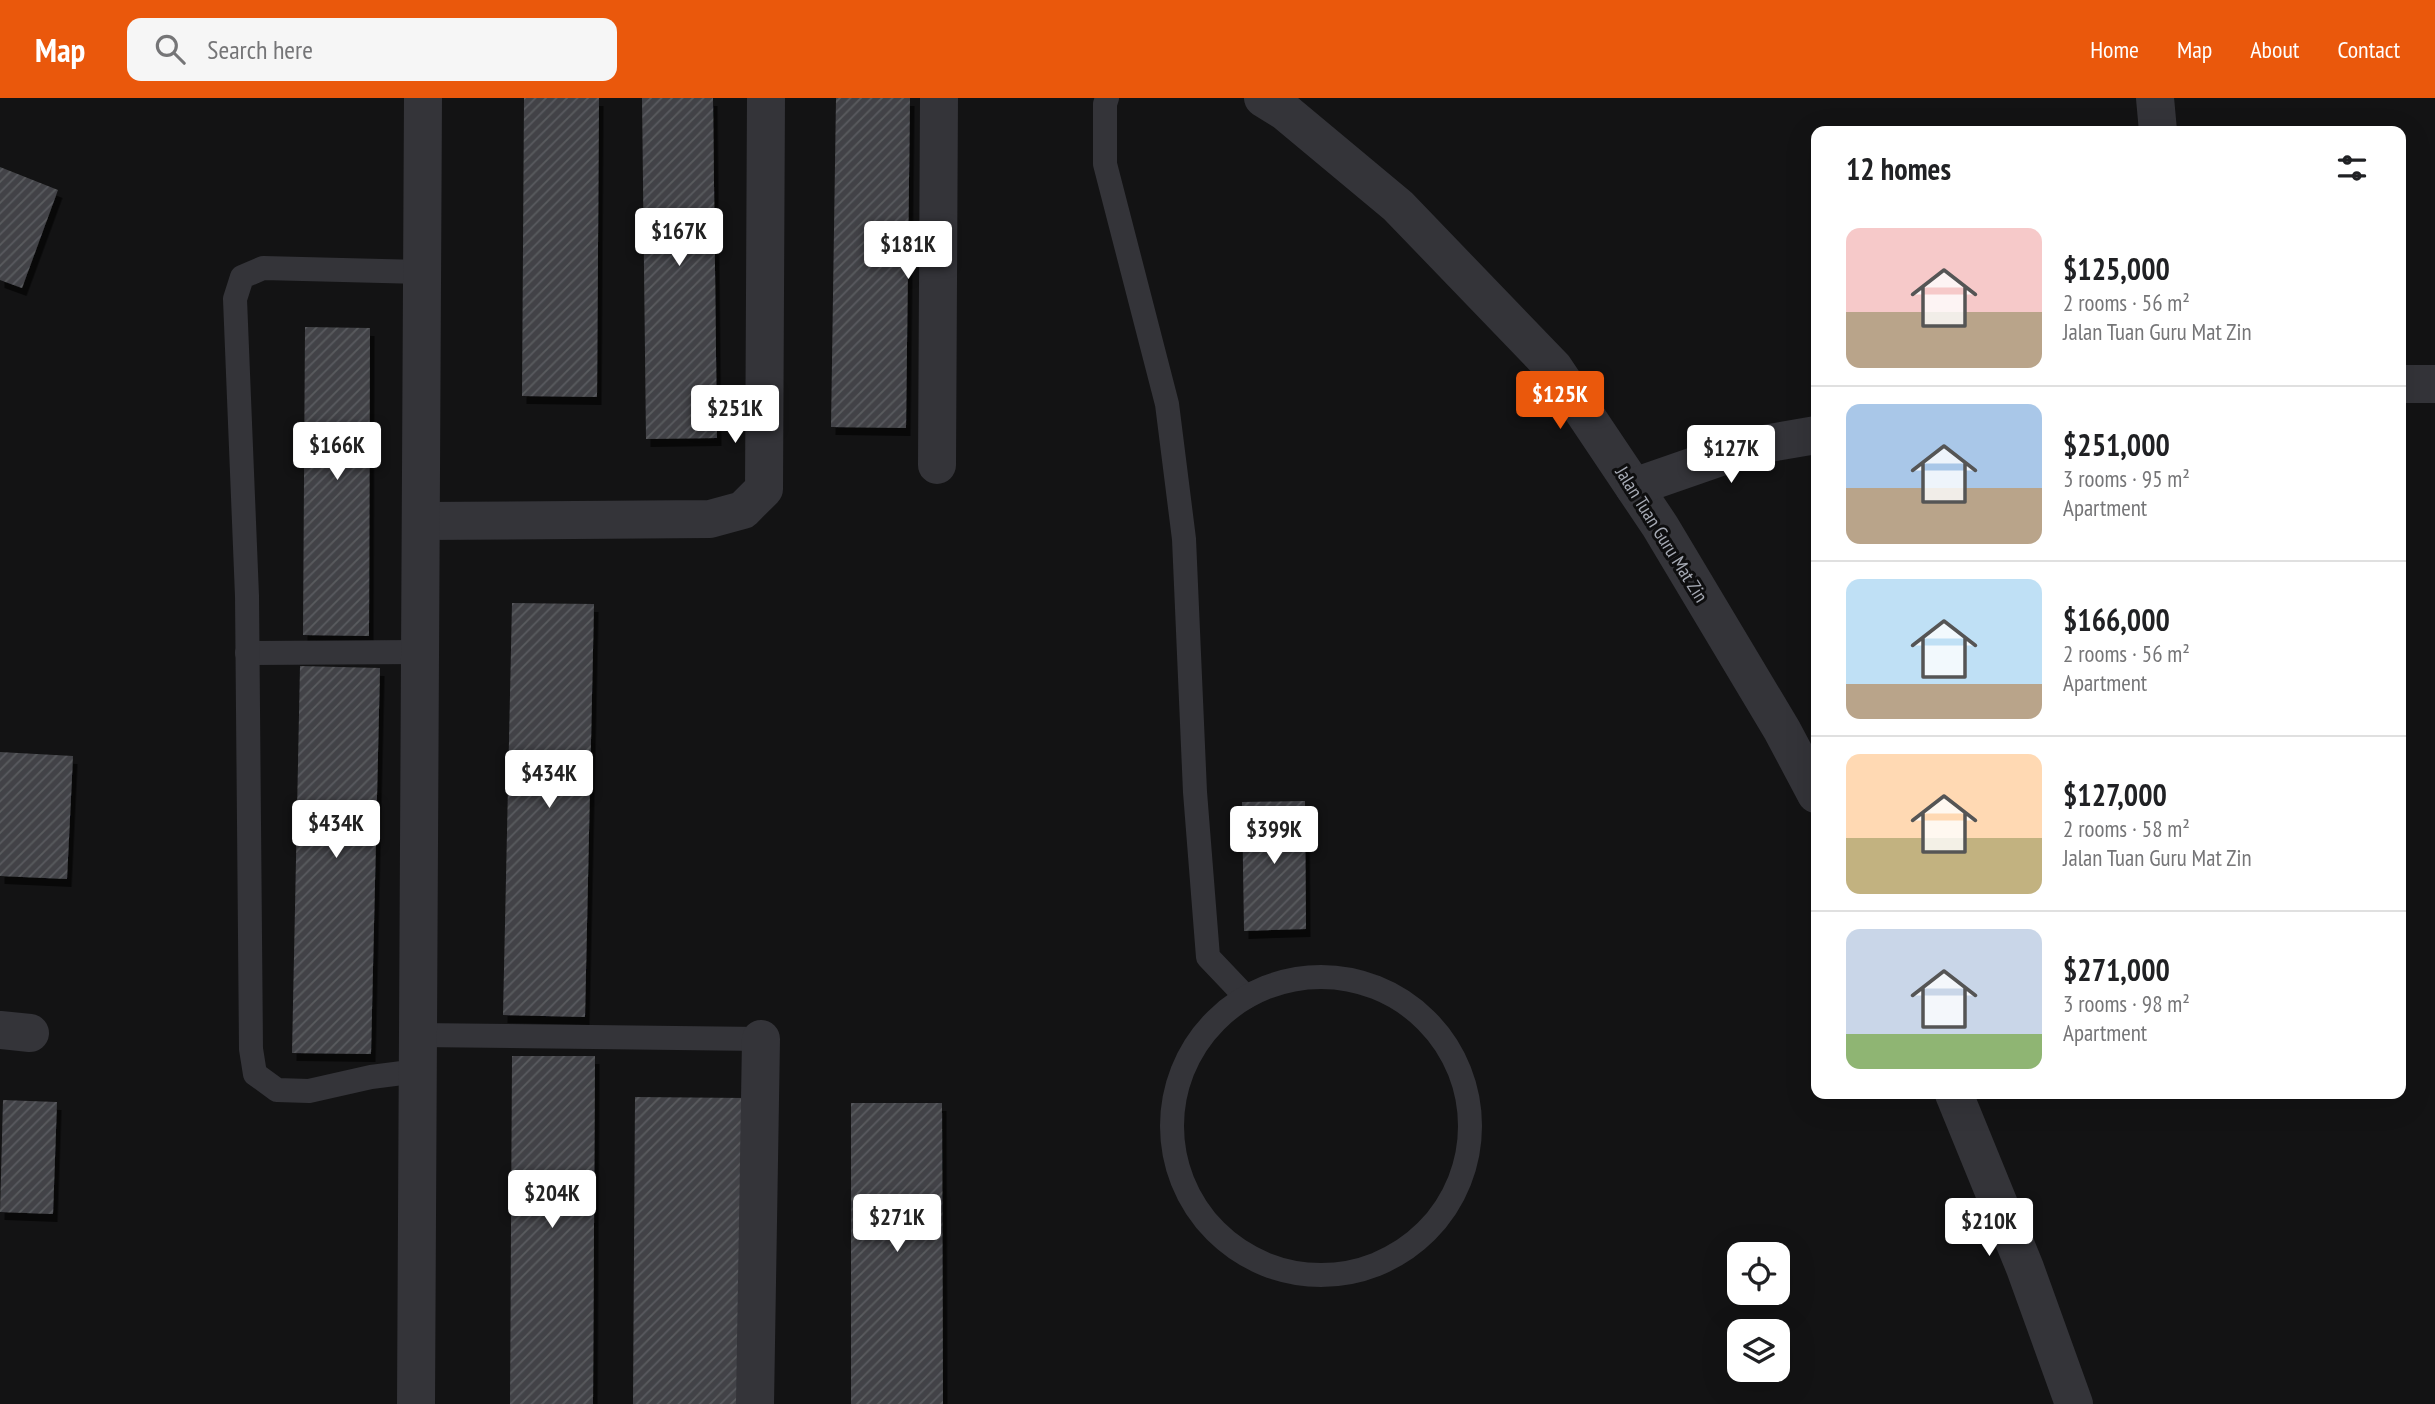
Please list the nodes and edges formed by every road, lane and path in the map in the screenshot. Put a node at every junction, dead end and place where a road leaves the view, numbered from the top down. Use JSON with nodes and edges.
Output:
{"nodes":[{"id":1,"x":423,"y":98,"type":"edge"},
{"id":2,"x":766,"y":98,"type":"edge"},
{"id":3,"x":939,"y":98,"type":"edge"},
{"id":4,"x":1108,"y":98,"type":"edge"},
{"id":5,"x":1263,"y":98,"type":"edge"},
{"id":6,"x":2155,"y":98,"type":"edge"},
{"id":7,"x":2158,"y":126,"type":"edge"},
{"id":8,"x":422,"y":272,"type":"junction"},
{"id":9,"x":2406,"y":384,"type":"edge"},
{"id":10,"x":2435,"y":384,"type":"edge"},
{"id":11,"x":1811,"y":436,"type":"edge"},
{"id":12,"x":937,"y":464,"type":"dead end"},
{"id":13,"x":1634,"y":487,"type":"junction"},
{"id":14,"x":422,"y":521,"type":"junction"},
{"id":15,"x":420,"y":652,"type":"junction"},
{"id":16,"x":247,"y":653,"type":"junction"},
{"id":17,"x":1811,"y":785,"type":"edge"},
{"id":18,"x":1246,"y":997,"type":"junction"},
{"id":19,"x":761,"y":1039,"type":"joint"},
{"id":20,"x":418,"y":1053,"type":"junction"},
{"id":21,"x":1956,"y":1099,"type":"edge"},
{"id":22,"x":416,"y":1404,"type":"edge"},
{"id":23,"x":755,"y":1404,"type":"edge"},
{"id":24,"x":2074,"y":1404,"type":"edge"}],
"edges":[{"from":1,"to":8,"type":"street"},
{"from":2,"to":14,"type":"street"},
{"from":3,"to":12,"type":"street"},
{"from":4,"to":18,"type":"lane"},
{"from":5,"to":13,"type":"street","name":"Jalan Tuan Guru Mat Zin"},
{"from":6,"to":7,"type":"street"},
{"from":8,"to":14,"type":"street"},
{"from":8,"to":16,"type":"lane"},
{"from":9,"to":10,"type":"street"},
{"from":11,"to":13,"type":"street"},
{"from":13,"to":17,"type":"street","name":"Jalan Tuan Guru Mat Zin"},
{"from":14,"to":15,"type":"street"},
{"from":15,"to":16,"type":"lane"},
{"from":15,"to":20,"type":"street"},
{"from":16,"to":20,"type":"lane"},
{"from":18,"to":18,"type":"lane"},
{"from":19,"to":20,"type":"lane"},
{"from":19,"to":23,"type":"street"},
{"from":20,"to":22,"type":"street"},
{"from":21,"to":24,"type":"street"}]}
